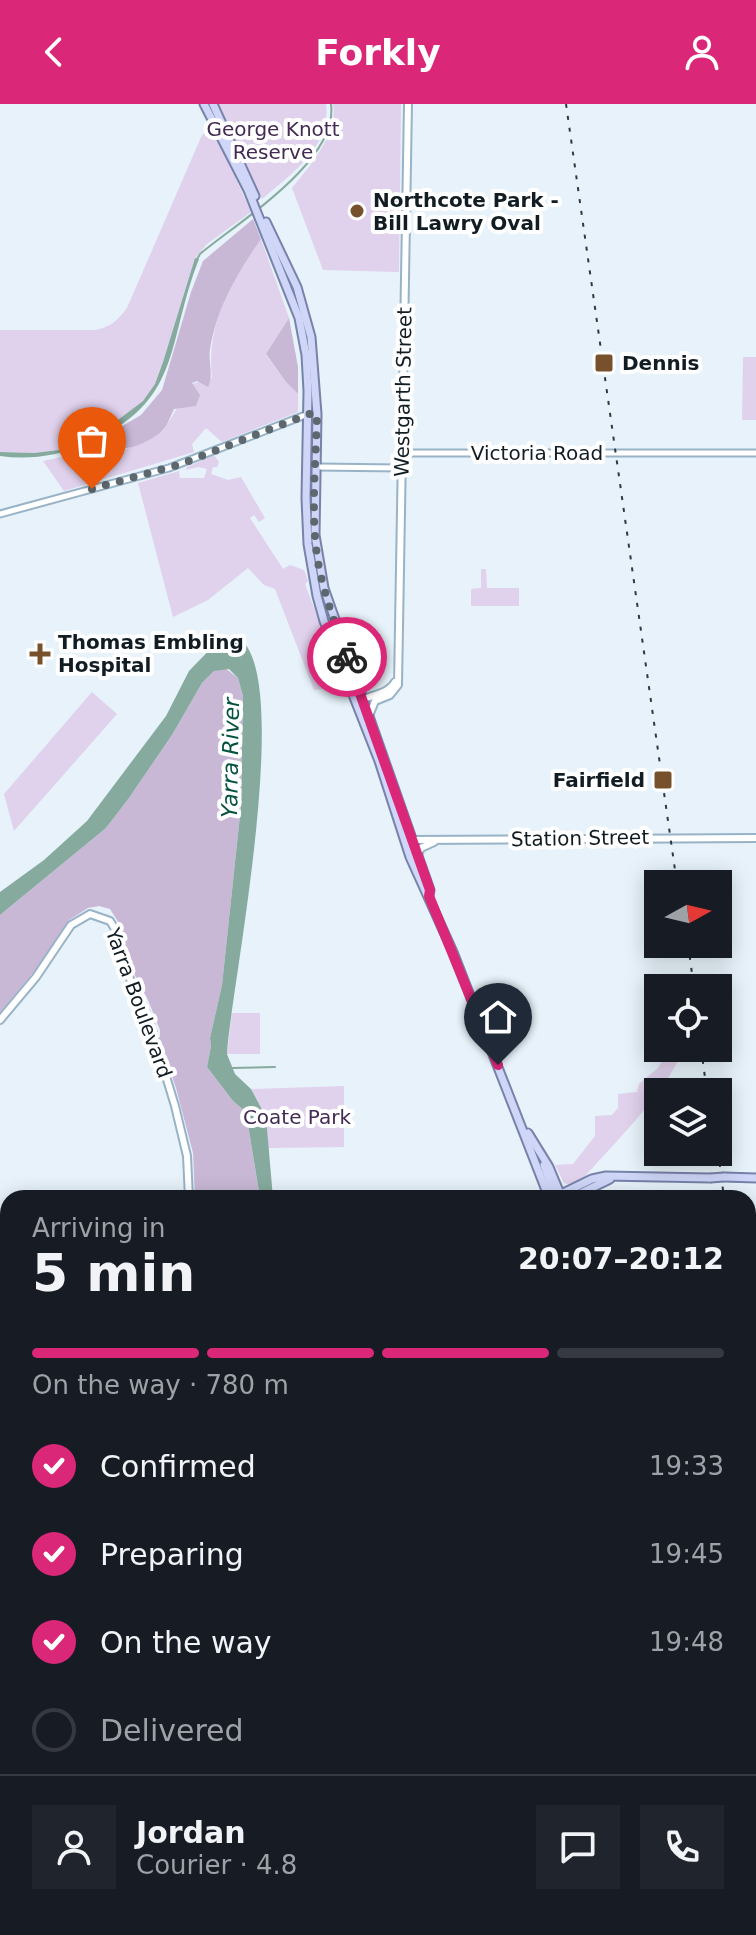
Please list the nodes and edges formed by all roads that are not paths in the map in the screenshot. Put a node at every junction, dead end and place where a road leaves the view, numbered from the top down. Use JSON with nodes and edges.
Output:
{"nodes":[{"id":1,"x":204,"y":104,"type":"edge"},
{"id":2,"x":213,"y":104,"type":"edge"},
{"id":3,"x":408,"y":104,"type":"edge"},
{"id":4,"x":252,"y":196,"type":"junction"},
{"id":5,"x":313,"y":414,"type":"junction"},
{"id":6,"x":292,"y":421,"type":"junction"},
{"id":7,"x":308,"y":433,"type":"junction"},
{"id":8,"x":402,"y":453,"type":"junction"},
{"id":9,"x":756,"y":453,"type":"edge"},
{"id":10,"x":311,"y":467,"type":"junction"},
{"id":11,"x":401,"y":468,"type":"junction"},
{"id":12,"x":0,"y":514,"type":"edge"},
{"id":13,"x":350,"y":673,"type":"junction"},
{"id":14,"x":384,"y":695,"type":"junction"},
{"id":15,"x":363,"y":699,"type":"junction"},
{"id":16,"x":365,"y":715,"type":"junction"},
{"id":17,"x":756,"y":838,"type":"edge"},
{"id":18,"x":407,"y":840,"type":"junction"},
{"id":19,"x":441,"y":840,"type":"junction"},
{"id":20,"x":417,"y":856,"type":"junction"},
{"id":21,"x":429,"y":896,"type":"junction"},
{"id":22,"x":0,"y":1020,"type":"edge"},
{"id":23,"x":522,"y":1124,"type":"junction"},
{"id":24,"x":539,"y":1157,"type":"junction"},
{"id":25,"x":616,"y":1178,"type":"junction"},
{"id":26,"x":756,"y":1178,"type":"edge"},
{"id":27,"x":600,"y":1183,"type":"junction"},
{"id":28,"x":545,"y":1189,"type":"edge"},
{"id":29,"x":189,"y":1190,"type":"edge"},
{"id":30,"x":553,"y":1190,"type":"edge"},
{"id":31,"x":570,"y":1190,"type":"edge"},
{"id":32,"x":586,"y":1190,"type":"edge"},
{"id":33,"x":594,"y":1190,"type":"edge"}],
"edges":[{"from":1,"to":4,"type":"main road"},
{"from":2,"to":4,"type":"main road"},
{"from":3,"to":8,"type":"main road","name":"Westgarth Street"},
{"from":4,"to":5,"type":"main road"},
{"from":5,"to":6,"type":"street"},
{"from":5,"to":7,"type":"main road"},
{"from":5,"to":10,"type":"main road"},
{"from":6,"to":7,"type":"street"},
{"from":6,"to":12,"type":"street"},
{"from":7,"to":10,"type":"main road"},
{"from":8,"to":9,"type":"street","name":"Victoria Road"},
{"from":8,"to":11,"type":"main road","name":"Westgarth Street"},
{"from":10,"to":11,"type":"street"},
{"from":10,"to":13,"type":"main road"},
{"from":11,"to":14,"type":"main road","name":"Westgarth Street"},
{"from":13,"to":15,"type":"main road"},
{"from":13,"to":16,"type":"main road"},
{"from":14,"to":15,"type":"main road","name":"Westgarth Street"},
{"from":14,"to":16,"type":"main road","name":"Westgarth Street"},
{"from":15,"to":16,"type":"main road"},
{"from":16,"to":18,"type":"main road"},
{"from":17,"to":19,"type":"main road","name":"Station Street"},
{"from":18,"to":19,"type":"main road","name":"Station Street"},
{"from":18,"to":20,"type":"main road"},
{"from":18,"to":21,"type":"main road"},
{"from":19,"to":20,"type":"main road"},
{"from":20,"to":21,"type":"main road"},
{"from":21,"to":23,"type":"main road"},
{"from":22,"to":29,"type":"main road","name":"Yarra Boulevard"},
{"from":23,"to":24,"type":"main road"},
{"from":23,"to":24,"type":"main road"},
{"from":24,"to":28,"type":"main road"},
{"from":24,"to":30,"type":"main road"},
{"from":25,"to":26,"type":"main road","bridge":true},
{"from":25,"to":27,"type":"main road"},
{"from":25,"to":31,"type":"main road"},
{"from":27,"to":32,"type":"main road"},
{"from":27,"to":33,"type":"main road"}]}
